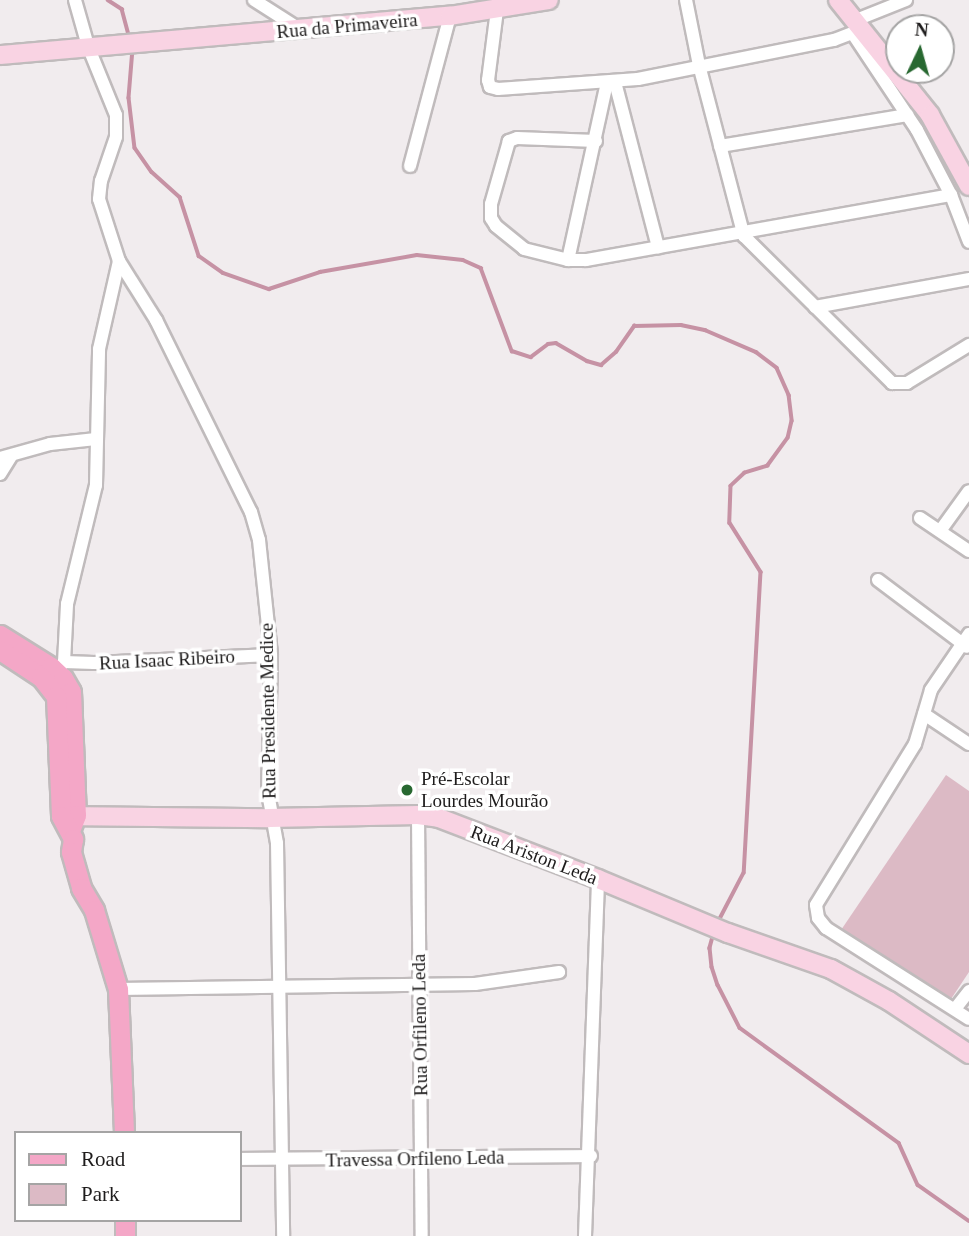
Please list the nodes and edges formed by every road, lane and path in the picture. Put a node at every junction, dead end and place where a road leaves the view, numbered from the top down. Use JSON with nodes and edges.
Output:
{"nodes":[{"id":1,"x":75,"y":0,"type":"edge"},
{"id":2,"x":254,"y":0,"type":"edge"},
{"id":3,"x":549,"y":0,"type":"edge"},
{"id":4,"x":686,"y":0,"type":"edge"},
{"id":5,"x":838,"y":0,"type":"edge"},
{"id":6,"x":906,"y":0,"type":"edge"},
{"id":7,"x":497,"y":10,"type":"junction"},
{"id":8,"x":450,"y":16,"type":"junction"},
{"id":9,"x":858,"y":28,"type":"junction"},
{"id":10,"x":301,"y":30,"type":"junction"},
{"id":11,"x":94,"y":46,"type":"junction"},
{"id":12,"x":0,"y":55,"type":"edge"},
{"id":13,"x":699,"y":65,"type":"junction"},
{"id":14,"x":611,"y":83,"type":"junction"},
{"id":15,"x":907,"y":115,"type":"junction"},
{"id":16,"x":596,"y":141,"type":"junction"},
{"id":17,"x":720,"y":146,"type":"junction"},
{"id":18,"x":410,"y":166,"type":"dead end"},
{"id":19,"x":969,"y":186,"type":"edge"},
{"id":20,"x":951,"y":195,"type":"junction"},
{"id":21,"x":742,"y":232,"type":"junction"},
{"id":22,"x":969,"y":242,"type":"edge"},
{"id":23,"x":658,"y":247,"type":"junction"},
{"id":24,"x":568,"y":260,"type":"junction"},
{"id":25,"x":120,"y":261,"type":"junction"},
{"id":26,"x":969,"y":279,"type":"edge"},
{"id":27,"x":815,"y":307,"type":"junction"},
{"id":28,"x":969,"y":345,"type":"edge"},
{"id":29,"x":96,"y":439,"type":"junction"},
{"id":30,"x":6,"y":456,"type":"edge"},
{"id":31,"x":0,"y":474,"type":"edge"},
{"id":32,"x":969,"y":491,"type":"edge"},
{"id":33,"x":920,"y":517,"type":"dead end"},
{"id":34,"x":940,"y":531,"type":"junction"},
{"id":35,"x":969,"y":551,"type":"edge"},
{"id":36,"x":878,"y":580,"type":"dead end"},
{"id":37,"x":0,"y":635,"type":"edge"},
{"id":38,"x":967,"y":642,"type":"edge"},
{"id":39,"x":0,"y":650,"type":"edge"},
{"id":40,"x":271,"y":655,"type":"junction"},
{"id":41,"x":59,"y":675,"type":"junction"},
{"id":42,"x":924,"y":714,"type":"junction"},
{"id":43,"x":969,"y":744,"type":"edge"},
{"id":44,"x":418,"y":815,"type":"junction"},
{"id":45,"x":272,"y":818,"type":"junction"},
{"id":46,"x":70,"y":825,"type":"junction"},
{"id":47,"x":598,"y":879,"type":"junction"},
{"id":48,"x":559,"y":972,"type":"dead end"},
{"id":49,"x":419,"y":985,"type":"junction"},
{"id":50,"x":279,"y":988,"type":"junction"},
{"id":51,"x":118,"y":989,"type":"junction"},
{"id":52,"x":969,"y":990,"type":"edge"},
{"id":53,"x":955,"y":1009,"type":"junction"},
{"id":54,"x":969,"y":1020,"type":"edge"},
{"id":55,"x":969,"y":1054,"type":"edge"},
{"id":56,"x":124,"y":1131,"type":"edge"},
{"id":57,"x":591,"y":1156,"type":"junction"},
{"id":58,"x":242,"y":1159,"type":"edge"},
{"id":59,"x":421,"y":1159,"type":"junction"},
{"id":60,"x":282,"y":1160,"type":"junction"},
{"id":61,"x":283,"y":1236,"type":"edge"},
{"id":62,"x":422,"y":1236,"type":"edge"},
{"id":63,"x":585,"y":1236,"type":"edge"}],
"edges":[{"from":1,"to":11,"type":"street","name":"Rua Presidente Medice"},
{"from":2,"to":10,"type":"street"},
{"from":3,"to":7,"type":"street","name":"Rua da Primaveira"},
{"from":4,"to":13,"type":"street"},
{"from":5,"to":9,"type":"street"},
{"from":6,"to":9,"type":"street"},
{"from":7,"to":8,"type":"street","name":"Rua da Primaveira"},
{"from":7,"to":14,"type":"street"},
{"from":8,"to":10,"type":"street","name":"Rua da Primaveira"},
{"from":8,"to":18,"type":"street"},
{"from":9,"to":13,"type":"street"},
{"from":9,"to":15,"type":"street"},
{"from":9,"to":19,"type":"street"},
{"from":10,"to":11,"type":"street","name":"Rua da Primaveira"},
{"from":11,"to":12,"type":"street","name":"Rua da Primaveira"},
{"from":11,"to":25,"type":"street","name":"Rua Presidente Medice"},
{"from":13,"to":14,"type":"street"},
{"from":13,"to":17,"type":"street"},
{"from":14,"to":16,"type":"street"},
{"from":14,"to":23,"type":"street"},
{"from":15,"to":17,"type":"street"},
{"from":15,"to":20,"type":"street"},
{"from":16,"to":24,"type":"street"},
{"from":16,"to":24,"type":"street"},
{"from":17,"to":21,"type":"street"},
{"from":20,"to":21,"type":"street"},
{"from":20,"to":22,"type":"street"},
{"from":21,"to":23,"type":"street"},
{"from":21,"to":27,"type":"street"},
{"from":23,"to":24,"type":"street"},
{"from":25,"to":29,"type":"street"},
{"from":25,"to":40,"type":"street","name":"Rua Presidente Medice"},
{"from":26,"to":27,"type":"street"},
{"from":27,"to":28,"type":"street"},
{"from":29,"to":30,"type":"street"},
{"from":29,"to":41,"type":"street"},
{"from":30,"to":31,"type":"street"},
{"from":32,"to":34,"type":"street"},
{"from":33,"to":34,"type":"street"},
{"from":34,"to":35,"type":"street"},
{"from":36,"to":38,"type":"street"},
{"from":37,"to":41,"type":"main road"},
{"from":38,"to":42,"type":"street"},
{"from":39,"to":41,"type":"main road"},
{"from":40,"to":41,"type":"street","name":"Rua Isaac Ribeiro"},
{"from":40,"to":45,"type":"street","name":"Rua Presidente Medice"},
{"from":41,"to":46,"type":"main road"},
{"from":42,"to":43,"type":"street"},
{"from":42,"to":53,"type":"street"},
{"from":44,"to":45,"type":"street","name":"Rua Ariston Leda"},
{"from":44,"to":47,"type":"street","name":"Rua Ariston Leda"},
{"from":44,"to":49,"type":"street","name":"Rua Orfileno Leda"},
{"from":45,"to":46,"type":"street","name":"Rua Ariston Leda"},
{"from":45,"to":50,"type":"street","name":"Rua Presidente Medice"},
{"from":46,"to":51,"type":"main road"},
{"from":47,"to":55,"type":"street","name":"Rua Ariston Leda"},
{"from":47,"to":57,"type":"street"},
{"from":48,"to":49,"type":"street"},
{"from":49,"to":50,"type":"street"},
{"from":49,"to":59,"type":"street","name":"Rua Orfileno Leda"},
{"from":50,"to":51,"type":"street"},
{"from":50,"to":60,"type":"street","name":"Rua Presidente Medice"},
{"from":51,"to":56,"type":"main road"},
{"from":52,"to":53,"type":"street"},
{"from":53,"to":54,"type":"street"},
{"from":57,"to":59,"type":"street","name":"Travessa Orfileno Leda"},
{"from":57,"to":63,"type":"street"},
{"from":58,"to":60,"type":"street","name":"Travessa Orfileno Leda"},
{"from":59,"to":60,"type":"street","name":"Travessa Orfileno Leda"},
{"from":59,"to":62,"type":"street","name":"Rua Orfileno Leda"},
{"from":60,"to":61,"type":"street","name":"Rua Presidente Medice"}]}
